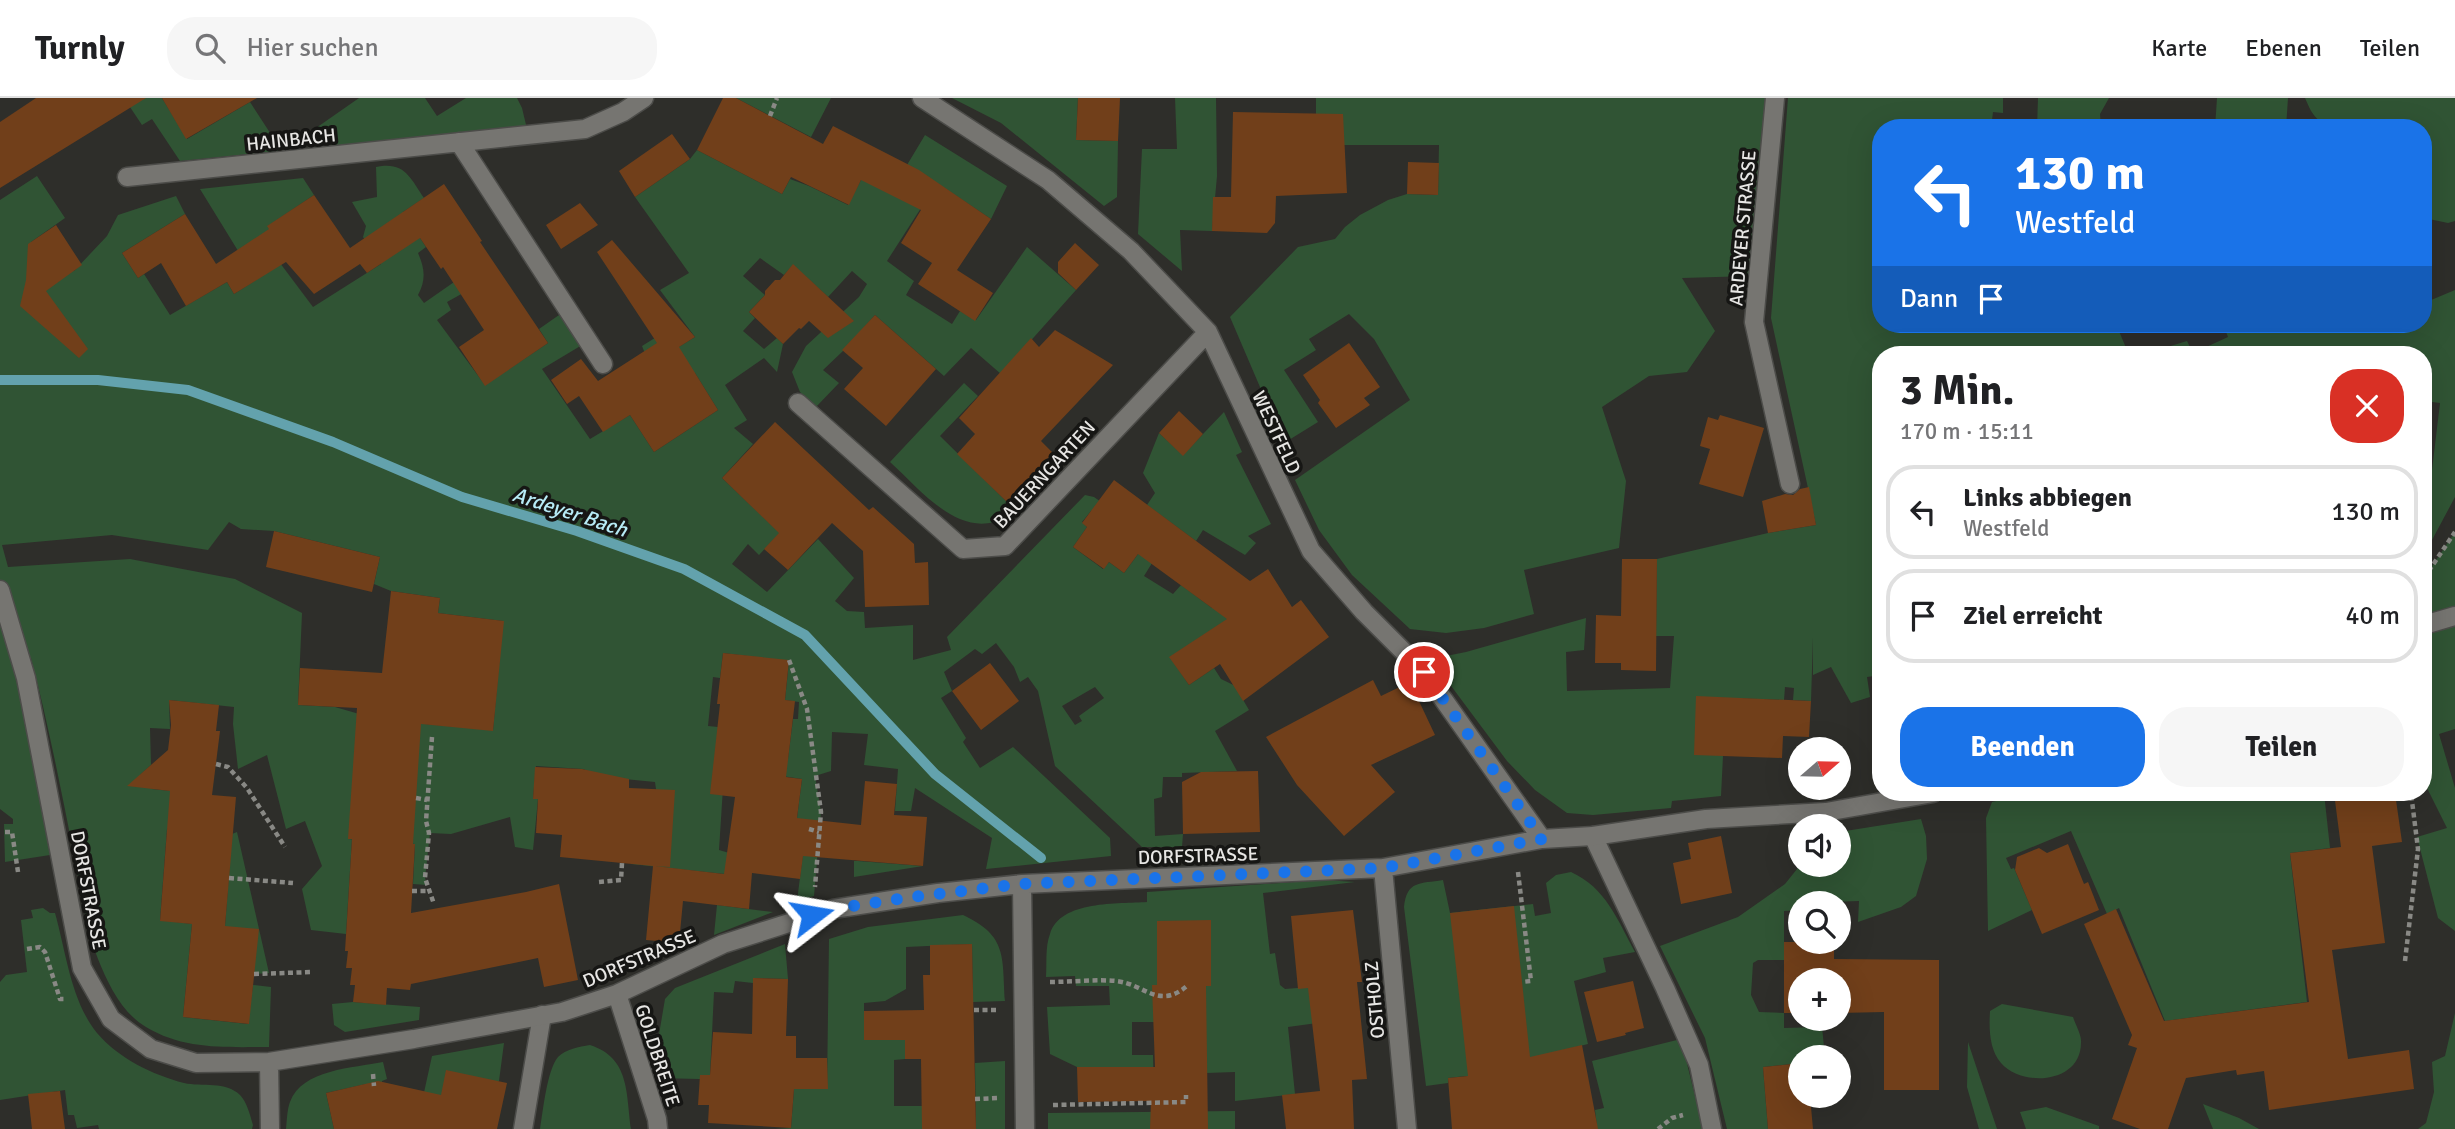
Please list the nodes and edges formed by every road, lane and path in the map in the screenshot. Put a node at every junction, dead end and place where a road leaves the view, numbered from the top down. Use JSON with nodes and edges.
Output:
{"nodes":[{"id":1,"x":644,"y":98,"type":"edge"},
{"id":2,"x":777,"y":98,"type":"edge"},
{"id":3,"x":922,"y":98,"type":"edge"},
{"id":4,"x":1775,"y":98,"type":"edge"},
{"id":5,"x":770,"y":116,"type":"dead end"},
{"id":6,"x":459,"y":142,"type":"junction"},
{"id":7,"x":127,"y":177,"type":"dead end"},
{"id":8,"x":1208,"y":332,"type":"junction"},
{"id":9,"x":603,"y":364,"type":"dead end"},
{"id":10,"x":798,"y":403,"type":"dead end"},
{"id":11,"x":1790,"y":484,"type":"dead end"},
{"id":12,"x":2455,"y":532,"type":"edge"},
{"id":13,"x":2432,"y":566,"type":"edge"},
{"id":14,"x":0,"y":590,"type":"edge"},
{"id":15,"x":2455,"y":616,"type":"edge"},
{"id":16,"x":2432,"y":623,"type":"edge"},
{"id":17,"x":789,"y":660,"type":"dead end"},
{"id":18,"x":799,"y":707,"type":"dead end"},
{"id":19,"x":807,"y":709,"type":"junction"},
{"id":20,"x":432,"y":737,"type":"dead end"},
{"id":21,"x":216,"y":764,"type":"dead end"},
{"id":22,"x":416,"y":798,"type":"dead end"},
{"id":23,"x":427,"y":800,"type":"junction"},
{"id":24,"x":1888,"y":801,"type":"edge"},
{"id":25,"x":2412,"y":801,"type":"edge"},
{"id":26,"x":809,"y":829,"type":"dead end"},
{"id":27,"x":5,"y":832,"type":"dead end"},
{"id":28,"x":819,"y":832,"type":"junction"},
{"id":29,"x":1593,"y":836,"type":"junction"},
{"id":30,"x":1542,"y":839,"type":"junction"},
{"id":31,"x":1515,"y":844,"type":"junction"},
{"id":32,"x":285,"y":847,"type":"dead end"},
{"id":33,"x":622,"y":863,"type":"dead end"},
{"id":34,"x":1383,"y":868,"type":"junction"},
{"id":35,"x":18,"y":872,"type":"dead end"},
{"id":36,"x":229,"y":877,"type":"dead end"},
{"id":37,"x":293,"y":883,"type":"dead end"},
{"id":38,"x":599,"y":883,"type":"dead end"},
{"id":39,"x":1021,"y":884,"type":"junction"},
{"id":40,"x":412,"y":891,"type":"dead end"},
{"id":41,"x":429,"y":891,"type":"junction"},
{"id":42,"x":434,"y":904,"type":"dead end"},
{"id":43,"x":812,"y":915,"type":"junction"},
{"id":44,"x":2405,"y":961,"type":"dead end"},
{"id":45,"x":313,"y":972,"type":"dead end"},
{"id":46,"x":254,"y":974,"type":"dead end"},
{"id":47,"x":1022,"y":982,"type":"junction"},
{"id":48,"x":1522,"y":982,"type":"dead end"},
{"id":49,"x":1187,"y":986,"type":"dead end"},
{"id":50,"x":617,"y":994,"type":"junction"},
{"id":51,"x":542,"y":1015,"type":"junction"},
{"id":52,"x":269,"y":1062,"type":"junction"},
{"id":53,"x":1186,"y":1095,"type":"dead end"},
{"id":54,"x":1024,"y":1106,"type":"junction"},
{"id":55,"x":270,"y":1129,"type":"edge"},
{"id":56,"x":523,"y":1129,"type":"edge"},
{"id":57,"x":658,"y":1129,"type":"edge"},
{"id":58,"x":1025,"y":1129,"type":"edge"},
{"id":59,"x":1407,"y":1129,"type":"edge"},
{"id":60,"x":1712,"y":1129,"type":"edge"}],
"edges":[{"from":1,"to":6,"type":"street","name":"HAINBACH"},
{"from":2,"to":5,"type":"path"},
{"from":3,"to":8,"type":"street","name":"WESTFELD"},
{"from":4,"to":11,"type":"street","name":"ARDEYER STRASSE"},
{"from":6,"to":7,"type":"street","name":"HAINBACH"},
{"from":6,"to":9,"type":"street"},
{"from":8,"to":10,"type":"street","name":"BAUERNGARTEN"},
{"from":8,"to":30,"type":"street","name":"WESTFELD"},
{"from":12,"to":13,"type":"path"},
{"from":14,"to":52,"type":"street","name":"DORFSTRASSE"},
{"from":15,"to":16,"type":"street"},
{"from":17,"to":19,"type":"path"},
{"from":18,"to":19,"type":"path"},
{"from":19,"to":28,"type":"path"},
{"from":20,"to":23,"type":"path"},
{"from":21,"to":32,"type":"path"},
{"from":22,"to":23,"type":"path"},
{"from":23,"to":41,"type":"path"},
{"from":24,"to":29,"type":"street","name":"DORFSTRASSE"},
{"from":25,"to":44,"type":"path"},
{"from":26,"to":28,"type":"path"},
{"from":27,"to":35,"type":"path"},
{"from":28,"to":43,"type":"path"},
{"from":29,"to":30,"type":"street","name":"DORFSTRASSE"},
{"from":29,"to":60,"type":"street"},
{"from":30,"to":31,"type":"street","name":"DORFSTRASSE"},
{"from":31,"to":34,"type":"street","name":"DORFSTRASSE"},
{"from":31,"to":48,"type":"path"},
{"from":33,"to":38,"type":"path"},
{"from":34,"to":39,"type":"street","name":"DORFSTRASSE"},
{"from":34,"to":59,"type":"street","name":"OSTHOLZ"},
{"from":36,"to":37,"type":"path"},
{"from":39,"to":43,"type":"street","name":"DORFSTRASSE"},
{"from":39,"to":47,"type":"street"},
{"from":40,"to":41,"type":"path"},
{"from":41,"to":42,"type":"path"},
{"from":43,"to":50,"type":"street","name":"DORFSTRASSE"},
{"from":45,"to":46,"type":"path"},
{"from":47,"to":49,"type":"path"},
{"from":47,"to":54,"type":"street"},
{"from":50,"to":51,"type":"street","name":"DORFSTRASSE"},
{"from":50,"to":57,"type":"street","name":"GOLDBREITE"},
{"from":51,"to":52,"type":"street","name":"DORFSTRASSE"},
{"from":51,"to":56,"type":"street"},
{"from":52,"to":55,"type":"street"},
{"from":53,"to":54,"type":"path"},
{"from":54,"to":58,"type":"street"}]}
